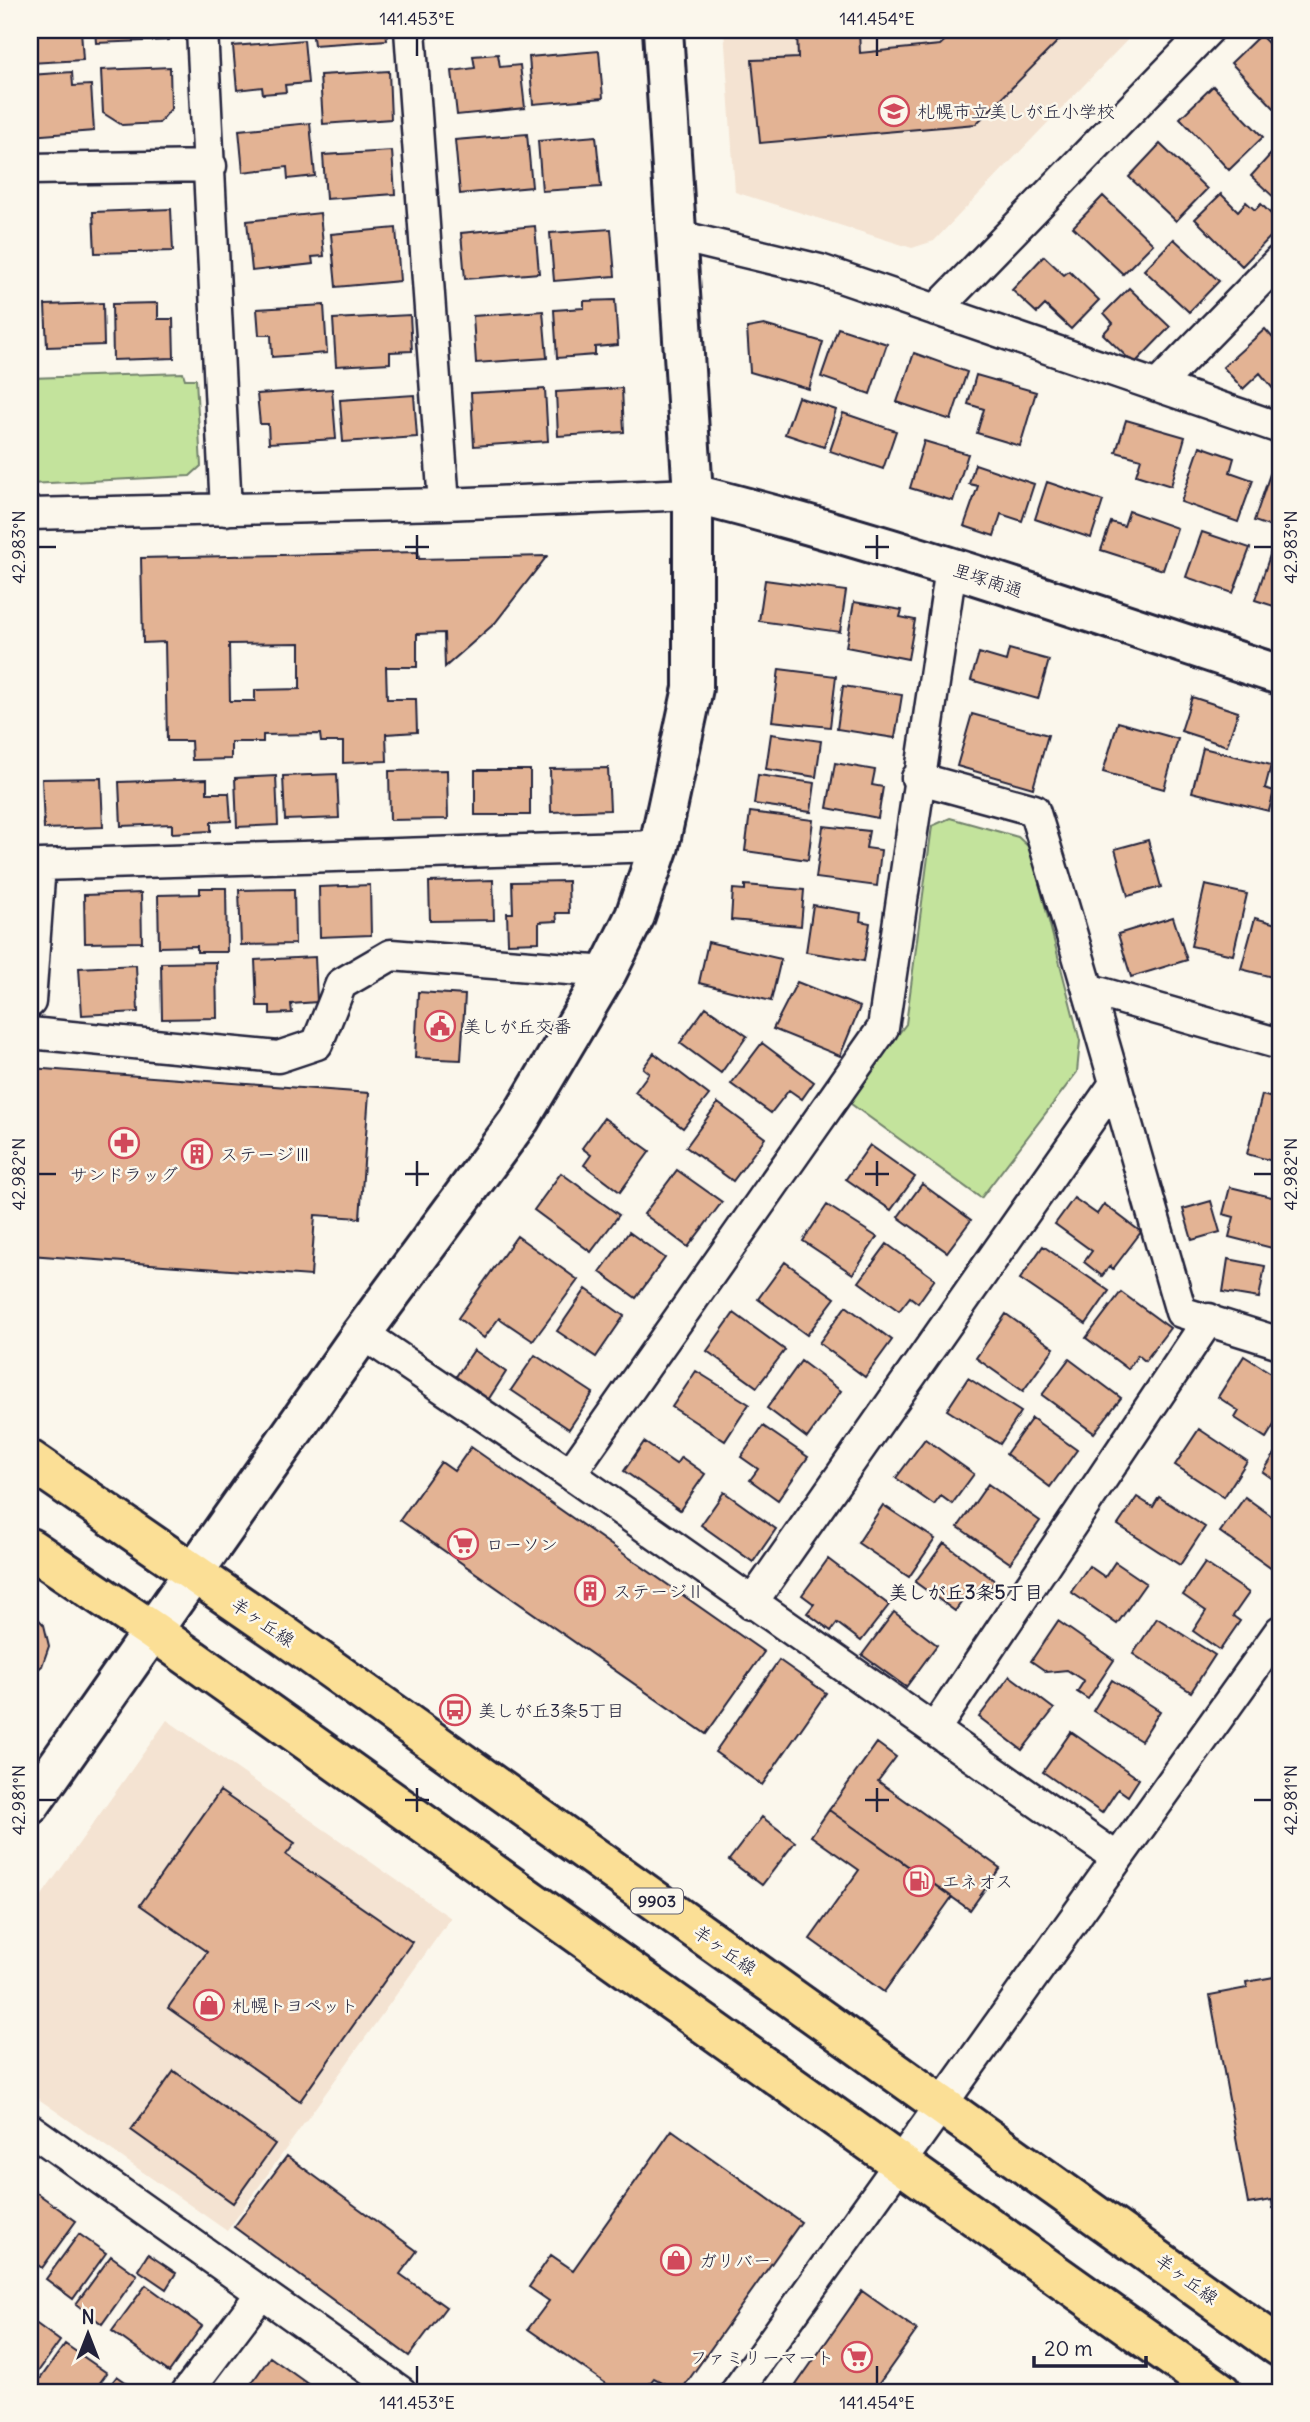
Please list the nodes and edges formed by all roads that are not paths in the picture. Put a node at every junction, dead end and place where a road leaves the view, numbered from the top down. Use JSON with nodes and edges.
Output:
{"nodes":[{"id":1,"x":202,"y":30,"type":"edge"},
{"id":2,"x":410,"y":30,"type":"edge"},
{"id":3,"x":663,"y":30,"type":"edge"},
{"id":4,"x":1208,"y":30,"type":"edge"},
{"id":5,"x":211,"y":166,"type":"junction"},
{"id":6,"x":30,"y":169,"type":"edge"},
{"id":7,"x":678,"y":236,"type":"junction"},
{"id":8,"x":1280,"y":260,"type":"edge"},
{"id":9,"x":936,"y":310,"type":"junction"},
{"id":10,"x":1157,"y":386,"type":"junction"},
{"id":11,"x":1280,"y":428,"type":"edge"},
{"id":12,"x":693,"y":494,"type":"junction"},
{"id":13,"x":444,"y":504,"type":"junction"},
{"id":14,"x":226,"y":510,"type":"junction"},
{"id":15,"x":30,"y":514,"type":"edge"},
{"id":16,"x":951,"y":568,"type":"junction"},
{"id":17,"x":1280,"y":675,"type":"edge"},
{"id":18,"x":918,"y":778,"type":"junction"},
{"id":19,"x":659,"y":846,"type":"junction"},
{"id":20,"x":607,"y":972,"type":"junction"},
{"id":21,"x":1091,"y":990,"type":"junction"},
{"id":22,"x":30,"y":1002,"type":"edge"},
{"id":23,"x":30,"y":1033,"type":"edge"},
{"id":24,"x":1280,"y":1044,"type":"edge"},
{"id":25,"x":1114,"y":1084,"type":"junction"},
{"id":26,"x":1209,"y":1320,"type":"junction"},
{"id":27,"x":362,"y":1333,"type":"junction"},
{"id":28,"x":1280,"y":1343,"type":"edge"},
{"id":29,"x":30,"y":1460,"type":"edge"},
{"id":30,"x":570,"y":1474,"type":"junction"},
{"id":31,"x":30,"y":1548,"type":"edge"},
{"id":32,"x":194,"y":1574,"type":"junction"},
{"id":33,"x":751,"y":1604,"type":"junction"},
{"id":34,"x":1280,"y":1631,"type":"edge"},
{"id":35,"x":153,"y":1632,"type":"junction"},
{"id":36,"x":934,"y":1730,"type":"junction"},
{"id":37,"x":30,"y":1805,"type":"edge"},
{"id":38,"x":1117,"y":1858,"type":"junction"},
{"id":39,"x":941,"y":2103,"type":"junction"},
{"id":40,"x":30,"y":2129,"type":"edge"},
{"id":41,"x":898,"y":2163,"type":"junction"},
{"id":42,"x":261,"y":2294,"type":"junction"},
{"id":43,"x":1280,"y":2347,"type":"edge"},
{"id":44,"x":187,"y":2392,"type":"edge"},
{"id":45,"x":401,"y":2392,"type":"edge"},
{"id":46,"x":736,"y":2392,"type":"edge"},
{"id":47,"x":1221,"y":2392,"type":"edge"}],
"edges":[{"from":1,"to":5,"type":"street"},
{"from":2,"to":13,"type":"street"},
{"from":3,"to":7,"type":"street"},
{"from":4,"to":9,"type":"street"},
{"from":5,"to":6,"type":"street"},
{"from":5,"to":14,"type":"street"},
{"from":7,"to":9,"type":"street"},
{"from":7,"to":12,"type":"street"},
{"from":8,"to":10,"type":"street"},
{"from":9,"to":10,"type":"street"},
{"from":10,"to":11,"type":"street"},
{"from":12,"to":13,"type":"street"},
{"from":12,"to":16,"type":"street","name":"里塚南通"},
{"from":12,"to":19,"type":"street"},
{"from":13,"to":14,"type":"street"},
{"from":14,"to":15,"type":"street"},
{"from":16,"to":17,"type":"street","name":"里塚南通"},
{"from":16,"to":18,"type":"street"},
{"from":18,"to":21,"type":"street"},
{"from":18,"to":30,"type":"street"},
{"from":19,"to":20,"type":"street"},
{"from":19,"to":22,"type":"street"},
{"from":20,"to":23,"type":"street"},
{"from":20,"to":27,"type":"street"},
{"from":21,"to":24,"type":"street"},
{"from":21,"to":25,"type":"street"},
{"from":25,"to":26,"type":"street"},
{"from":25,"to":33,"type":"street"},
{"from":26,"to":28,"type":"street"},
{"from":26,"to":36,"type":"street"},
{"from":27,"to":30,"type":"street"},
{"from":27,"to":32,"type":"street"},
{"from":29,"to":32,"type":"main road","name":"羊ヶ丘線","number":"9903"},
{"from":30,"to":33,"type":"street"},
{"from":31,"to":35,"type":"main road"},
{"from":32,"to":35,"type":"street"},
{"from":32,"to":39,"type":"main road","name":"羊ヶ丘線","number":"9903"},
{"from":33,"to":36,"type":"street"},
{"from":34,"to":38,"type":"street"},
{"from":35,"to":37,"type":"street"},
{"from":35,"to":41,"type":"main road"},
{"from":36,"to":38,"type":"street"},
{"from":38,"to":39,"type":"street"},
{"from":39,"to":41,"type":"street"},
{"from":39,"to":43,"type":"main road","name":"羊ヶ丘線","number":"9903"},
{"from":40,"to":42,"type":"street"},
{"from":41,"to":46,"type":"street"},
{"from":41,"to":47,"type":"main road"},
{"from":42,"to":44,"type":"street"},
{"from":42,"to":45,"type":"street"}]}
